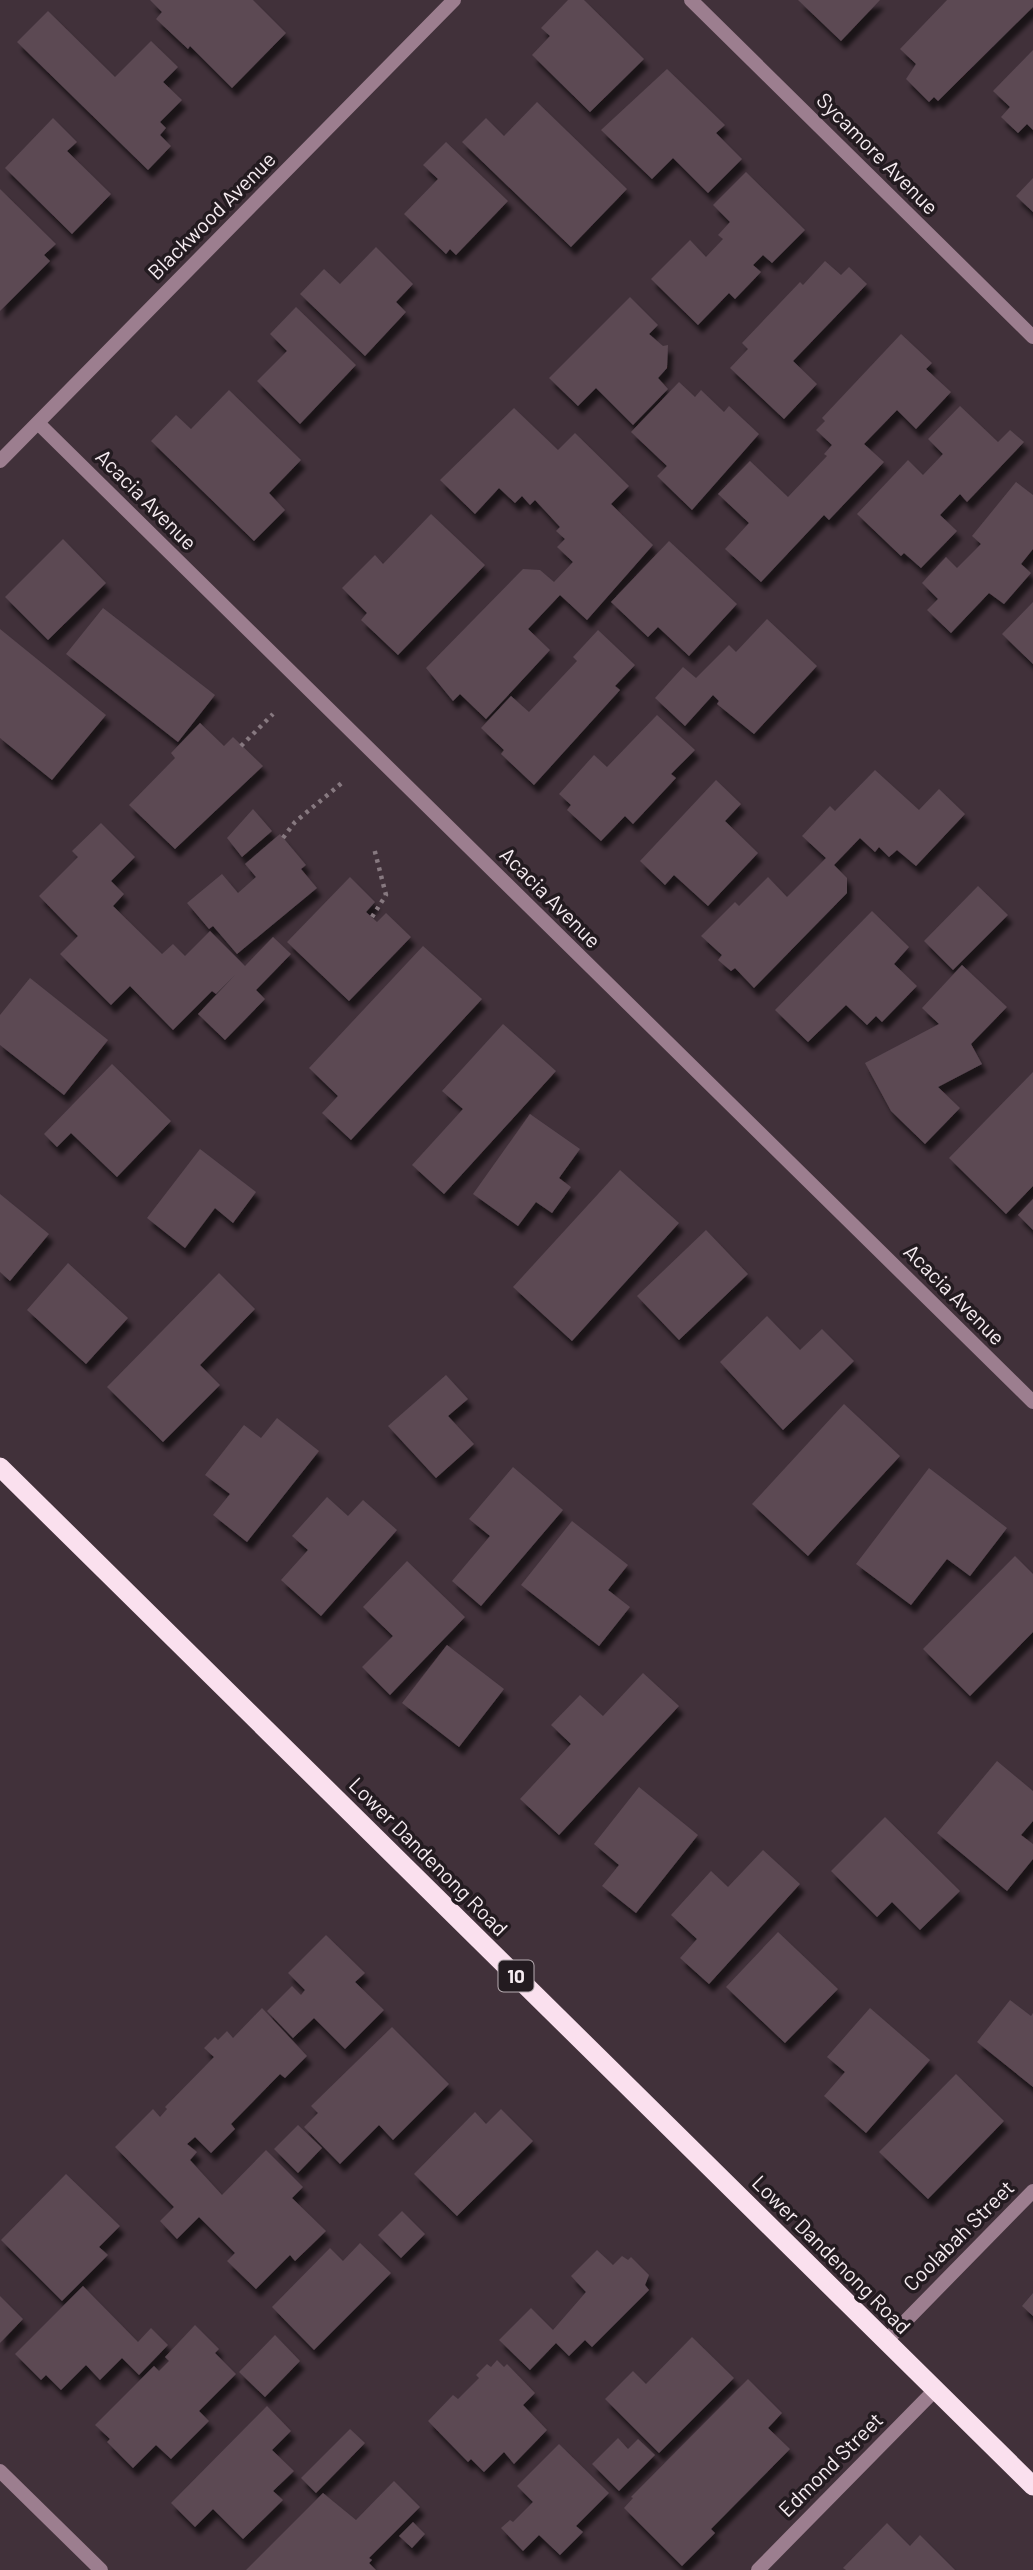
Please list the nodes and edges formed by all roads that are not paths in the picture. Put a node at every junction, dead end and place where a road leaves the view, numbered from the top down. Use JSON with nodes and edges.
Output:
{"nodes":[{"id":1,"x":454,"y":0,"type":"edge"},
{"id":2,"x":691,"y":0,"type":"edge"},
{"id":3,"x":1033,"y":337,"type":"edge"},
{"id":4,"x":38,"y":423,"type":"junction"},
{"id":5,"x":0,"y":461,"type":"edge"},
{"id":6,"x":1033,"y":1402,"type":"edge"},
{"id":7,"x":0,"y":1466,"type":"edge"},
{"id":8,"x":1033,"y":2191,"type":"edge"},
{"id":9,"x":886,"y":2341,"type":"junction"},
{"id":10,"x":935,"y":2390,"type":"junction"},
{"id":11,"x":0,"y":2471,"type":"edge"},
{"id":12,"x":1033,"y":2486,"type":"edge"},
{"id":13,"x":101,"y":2570,"type":"edge"},
{"id":14,"x":758,"y":2570,"type":"edge"}],
"edges":[{"from":1,"to":4,"type":"street","name":"Blackwood Avenue"},
{"from":2,"to":3,"type":"street","name":"Sycamore Avenue"},
{"from":4,"to":5,"type":"street","name":"Blackwood Avenue"},
{"from":4,"to":6,"type":"street","name":"Acacia Avenue"},
{"from":7,"to":9,"type":"highway","name":"Lower Dandenong Road","number":"10"},
{"from":8,"to":9,"type":"street","name":"Coolabah Street"},
{"from":9,"to":10,"type":"highway","name":"Lower Dandenong Road","number":"10"},
{"from":10,"to":12,"type":"highway","name":"Lower Dandenong Road","number":"10"},
{"from":10,"to":14,"type":"street","name":"Edmond Street"},
{"from":11,"to":13,"type":"street"}]}
